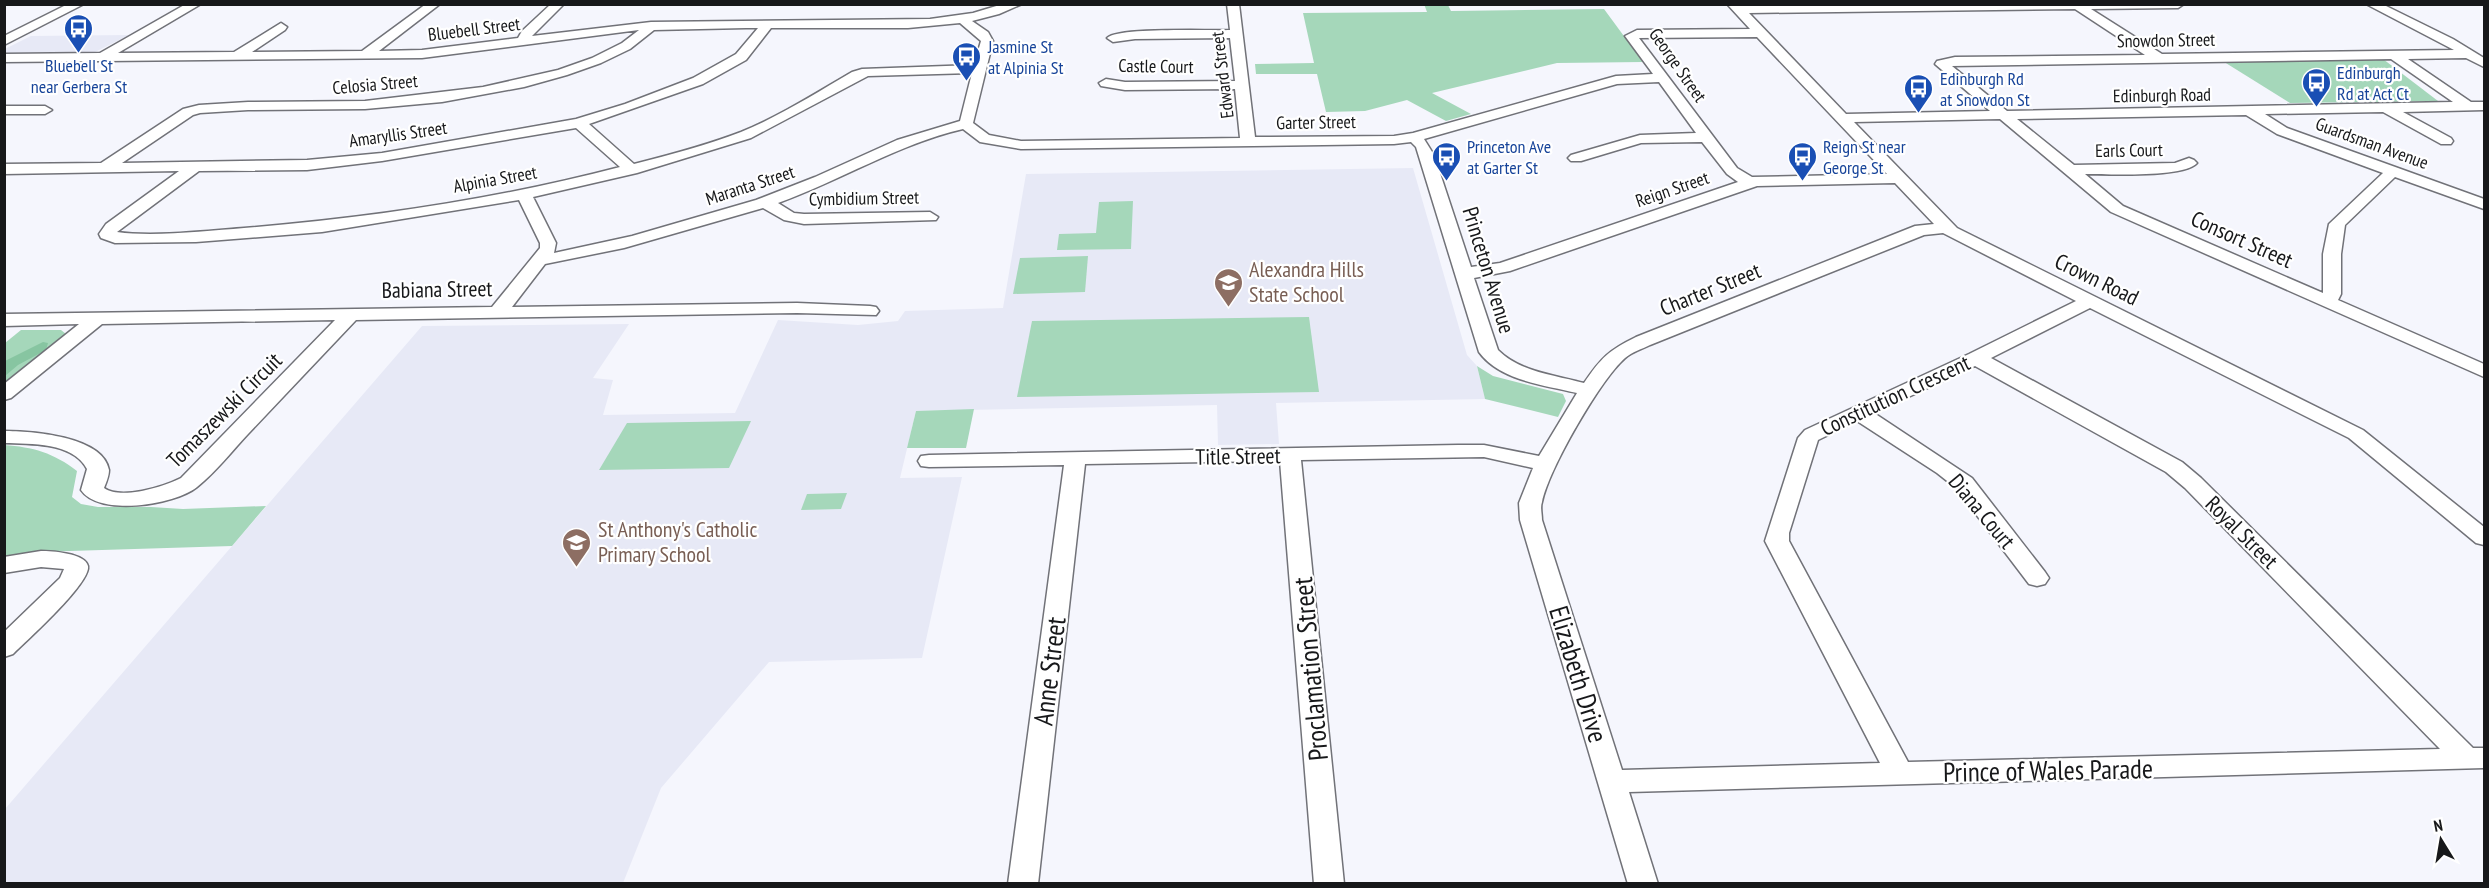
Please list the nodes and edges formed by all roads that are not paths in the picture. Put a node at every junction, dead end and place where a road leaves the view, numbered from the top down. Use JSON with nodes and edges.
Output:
{"nodes":[{"id":1,"x":78,"y":4,"type":"edge"},
{"id":2,"x":195,"y":4,"type":"edge"},
{"id":3,"x":434,"y":4,"type":"edge"},
{"id":4,"x":558,"y":4,"type":"edge"},
{"id":5,"x":1233,"y":4,"type":"edge"},
{"id":6,"x":2178,"y":4,"type":"edge"},
{"id":7,"x":2372,"y":4,"type":"edge"},
{"id":8,"x":1007,"y":6,"type":"edge"},
{"id":9,"x":2079,"y":6,"type":"edge"},
{"id":10,"x":1736,"y":7,"type":"edge"},
{"id":11,"x":962,"y":19,"type":"junction"},
{"id":12,"x":767,"y":25,"type":"junction"},
{"id":13,"x":651,"y":26,"type":"junction"},
{"id":14,"x":281,"y":27,"type":"dead end"},
{"id":15,"x":1760,"y":33,"type":"junction"},
{"id":16,"x":1235,"y":34,"type":"junction"},
{"id":17,"x":1113,"y":38,"type":"dead end"},
{"id":18,"x":524,"y":40,"type":"junction"},
{"id":19,"x":4,"y":41,"type":"edge"},
{"id":20,"x":366,"y":54,"type":"junction"},
{"id":21,"x":2470,"y":54,"type":"junction"},
{"id":22,"x":238,"y":55,"type":"junction"},
{"id":23,"x":2394,"y":55,"type":"junction"},
{"id":24,"x":102,"y":57,"type":"junction"},
{"id":25,"x":4,"y":58,"type":"edge"},
{"id":26,"x":2159,"y":58,"type":"junction"},
{"id":27,"x":2484,"y":63,"type":"edge"},
{"id":28,"x":980,"y":69,"type":"junction"},
{"id":29,"x":1664,"y":78,"type":"junction"},
{"id":30,"x":1106,"y":83,"type":"dead end"},
{"id":31,"x":1241,"y":85,"type":"junction"},
{"id":32,"x":2467,"y":106,"type":"junction"},
{"id":33,"x":2484,"y":106,"type":"edge"},
{"id":34,"x":2386,"y":108,"type":"junction"},
{"id":35,"x":4,"y":110,"type":"edge"},
{"id":36,"x":45,"y":110,"type":"dead end"},
{"id":37,"x":2250,"y":111,"type":"junction"},
{"id":38,"x":2002,"y":116,"type":"junction"},
{"id":39,"x":1841,"y":118,"type":"junction"},
{"id":40,"x":579,"y":123,"type":"junction"},
{"id":41,"x":966,"y":124,"type":"junction"},
{"id":42,"x":1414,"y":137,"type":"junction"},
{"id":43,"x":1707,"y":137,"type":"junction"},
{"id":44,"x":2446,"y":141,"type":"dead end"},
{"id":45,"x":1248,"y":142,"type":"junction"},
{"id":46,"x":1576,"y":158,"type":"dead end"},
{"id":47,"x":2188,"y":163,"type":"dead end"},
{"id":48,"x":195,"y":167,"type":"junction"},
{"id":49,"x":104,"y":168,"type":"junction"},
{"id":50,"x":4,"y":169,"type":"edge"},
{"id":51,"x":632,"y":170,"type":"junction"},
{"id":52,"x":2069,"y":170,"type":"junction"},
{"id":53,"x":2394,"y":171,"type":"junction"},
{"id":54,"x":1898,"y":178,"type":"junction"},
{"id":55,"x":1750,"y":183,"type":"junction"},
{"id":56,"x":524,"y":194,"type":"junction"},
{"id":57,"x":766,"y":203,"type":"junction"},
{"id":58,"x":2484,"y":204,"type":"edge"},
{"id":59,"x":930,"y":217,"type":"dead end"},
{"id":60,"x":1945,"y":228,"type":"junction"},
{"id":61,"x":539,"y":260,"type":"junction"},
{"id":62,"x":1465,"y":273,"type":"junction"},
{"id":63,"x":2089,"y":302,"type":"junction"},
{"id":64,"x":2328,"y":303,"type":"junction"},
{"id":65,"x":870,"y":310,"type":"dead end"},
{"id":66,"x":498,"y":312,"type":"junction"},
{"id":67,"x":352,"y":314,"type":"junction"},
{"id":68,"x":97,"y":319,"type":"junction"},
{"id":69,"x":4,"y":320,"type":"edge"},
{"id":70,"x":1976,"y":358,"type":"junction"},
{"id":71,"x":2484,"y":371,"type":"edge"},
{"id":72,"x":1589,"y":390,"type":"junction"},
{"id":73,"x":4,"y":393,"type":"edge"},
{"id":74,"x":1858,"y":412,"type":"junction"},
{"id":75,"x":4,"y":437,"type":"edge"},
{"id":76,"x":1290,"y":455,"type":"junction"},
{"id":77,"x":1075,"y":459,"type":"junction"},
{"id":78,"x":929,"y":461,"type":"dead end"},
{"id":79,"x":1545,"y":464,"type":"junction"},
{"id":80,"x":2484,"y":538,"type":"edge"},
{"id":81,"x":4,"y":565,"type":"edge"},
{"id":82,"x":2037,"y":578,"type":"dead end"},
{"id":83,"x":4,"y":648,"type":"edge"},
{"id":84,"x":2476,"y":759,"type":"edge"},
{"id":85,"x":1899,"y":772,"type":"junction"},
{"id":86,"x":1612,"y":781,"type":"junction"},
{"id":87,"x":1023,"y":884,"type":"edge"},
{"id":88,"x":1329,"y":884,"type":"edge"},
{"id":89,"x":1643,"y":884,"type":"edge"}],
"edges":[{"from":1,"to":19,"type":"street"},
{"from":2,"to":24,"type":"street"},
{"from":3,"to":20,"type":"street"},
{"from":4,"to":18,"type":"street"},
{"from":5,"to":16,"type":"street","name":"Edward Street"},
{"from":6,"to":9,"type":"street"},
{"from":7,"to":21,"type":"street"},
{"from":8,"to":11,"type":"street","name":"Bluebell Street"},
{"from":9,"to":10,"type":"street"},
{"from":9,"to":26,"type":"street"},
{"from":10,"to":15,"type":"street","name":"Crown Road"},
{"from":11,"to":12,"type":"street","name":"Bluebell Street"},
{"from":11,"to":28,"type":"street"},
{"from":12,"to":13,"type":"street","name":"Bluebell Street"},
{"from":12,"to":40,"type":"street","name":"Amaryllis Street"},
{"from":13,"to":18,"type":"street","name":"Bluebell Street"},
{"from":13,"to":49,"type":"street","name":"Celosia Street"},
{"from":14,"to":22,"type":"street"},
{"from":15,"to":29,"type":"street","name":"George Street"},
{"from":15,"to":39,"type":"street","name":"Crown Road"},
{"from":16,"to":17,"type":"street"},
{"from":16,"to":31,"type":"street","name":"Edward Street"},
{"from":18,"to":20,"type":"street","name":"Bluebell Street"},
{"from":20,"to":22,"type":"street","name":"Bluebell Street"},
{"from":21,"to":23,"type":"street","name":"Snowdon Street"},
{"from":21,"to":27,"type":"street"},
{"from":22,"to":24,"type":"street","name":"Bluebell Street"},
{"from":23,"to":26,"type":"street","name":"Snowdon Street"},
{"from":23,"to":32,"type":"street"},
{"from":24,"to":25,"type":"street","name":"Bluebell Street"},
{"from":26,"to":38,"type":"street","name":"Snowdon Street"},
{"from":28,"to":41,"type":"street"},
{"from":28,"to":51,"type":"street","name":"Alpinia Street"},
{"from":29,"to":42,"type":"street","name":"Garter Street"},
{"from":29,"to":43,"type":"street","name":"George Street"},
{"from":30,"to":31,"type":"street","name":"Castle Court"},
{"from":31,"to":45,"type":"street","name":"Edward Street"},
{"from":32,"to":33,"type":"street","name":"Edinburgh Road"},
{"from":32,"to":34,"type":"street","name":"Edinburgh Road"},
{"from":34,"to":37,"type":"street","name":"Edinburgh Road"},
{"from":34,"to":44,"type":"street"},
{"from":35,"to":36,"type":"street"},
{"from":37,"to":38,"type":"street","name":"Edinburgh Road"},
{"from":37,"to":53,"type":"street","name":"Guardsman Avenue"},
{"from":38,"to":39,"type":"street","name":"Edinburgh Road"},
{"from":38,"to":52,"type":"street","name":"Consort Street"},
{"from":39,"to":54,"type":"street","name":"Crown Road"},
{"from":40,"to":48,"type":"street","name":"Amaryllis Street"},
{"from":40,"to":51,"type":"street"},
{"from":41,"to":45,"type":"street","name":"Garter Street"},
{"from":41,"to":57,"type":"street","name":"Maranta Street"},
{"from":42,"to":45,"type":"street","name":"Garter Street"},
{"from":42,"to":62,"type":"street","name":"Princeton Avenue"},
{"from":43,"to":46,"type":"street"},
{"from":43,"to":55,"type":"street","name":"George Street"},
{"from":47,"to":52,"type":"street","name":"Earls Court"},
{"from":48,"to":49,"type":"street","name":"Amaryllis Street"},
{"from":48,"to":56,"type":"street","name":"Alpinia Street"},
{"from":49,"to":50,"type":"street","name":"Amaryllis Street"},
{"from":51,"to":56,"type":"street","name":"Alpinia Street"},
{"from":52,"to":64,"type":"street","name":"Consort Street"},
{"from":53,"to":58,"type":"street","name":"Guardsman Avenue"},
{"from":53,"to":64,"type":"street"},
{"from":54,"to":55,"type":"street","name":"Reign Street"},
{"from":54,"to":60,"type":"street","name":"Crown Road"},
{"from":55,"to":62,"type":"street","name":"Reign Street"},
{"from":56,"to":61,"type":"street"},
{"from":57,"to":59,"type":"street","name":"Cymbidium Street"},
{"from":57,"to":61,"type":"street","name":"Maranta Street"},
{"from":60,"to":63,"type":"street","name":"Crown Road"},
{"from":60,"to":72,"type":"street","name":"Charter Street"},
{"from":61,"to":66,"type":"street"},
{"from":62,"to":72,"type":"street","name":"Princeton Avenue"},
{"from":63,"to":70,"type":"street","name":"Constitution Crescent"},
{"from":63,"to":80,"type":"street","name":"Crown Road"},
{"from":64,"to":71,"type":"street","name":"Consort Street"},
{"from":65,"to":66,"type":"street","name":"Babiana Street"},
{"from":66,"to":67,"type":"street","name":"Babiana Street"},
{"from":67,"to":68,"type":"street","name":"Babiana Street"},
{"from":67,"to":75,"type":"street","name":"Tomaszewski Circuit"},
{"from":68,"to":69,"type":"street","name":"Babiana Street"},
{"from":68,"to":73,"type":"street"},
{"from":70,"to":74,"type":"street","name":"Constitution Crescent"},
{"from":70,"to":84,"type":"street","name":"Royal Street"},
{"from":72,"to":79,"type":"street","name":"Charter Street"},
{"from":74,"to":82,"type":"street","name":"Diana Court"},
{"from":74,"to":85,"type":"street","name":"Constitution Crescent"},
{"from":76,"to":77,"type":"street","name":"Title Street"},
{"from":76,"to":79,"type":"street","name":"Title Street"},
{"from":76,"to":88,"type":"street","name":"Proclamation Street"},
{"from":77,"to":78,"type":"street","name":"Title Street"},
{"from":77,"to":87,"type":"street","name":"Anne Street"},
{"from":79,"to":86,"type":"street","name":"Elizabeth Drive"},
{"from":81,"to":83,"type":"street"},
{"from":84,"to":85,"type":"street","name":"Prince of Wales Parade"},
{"from":85,"to":86,"type":"street","name":"Prince of Wales Parade"},
{"from":86,"to":89,"type":"street","name":"Elizabeth Drive"}]}
